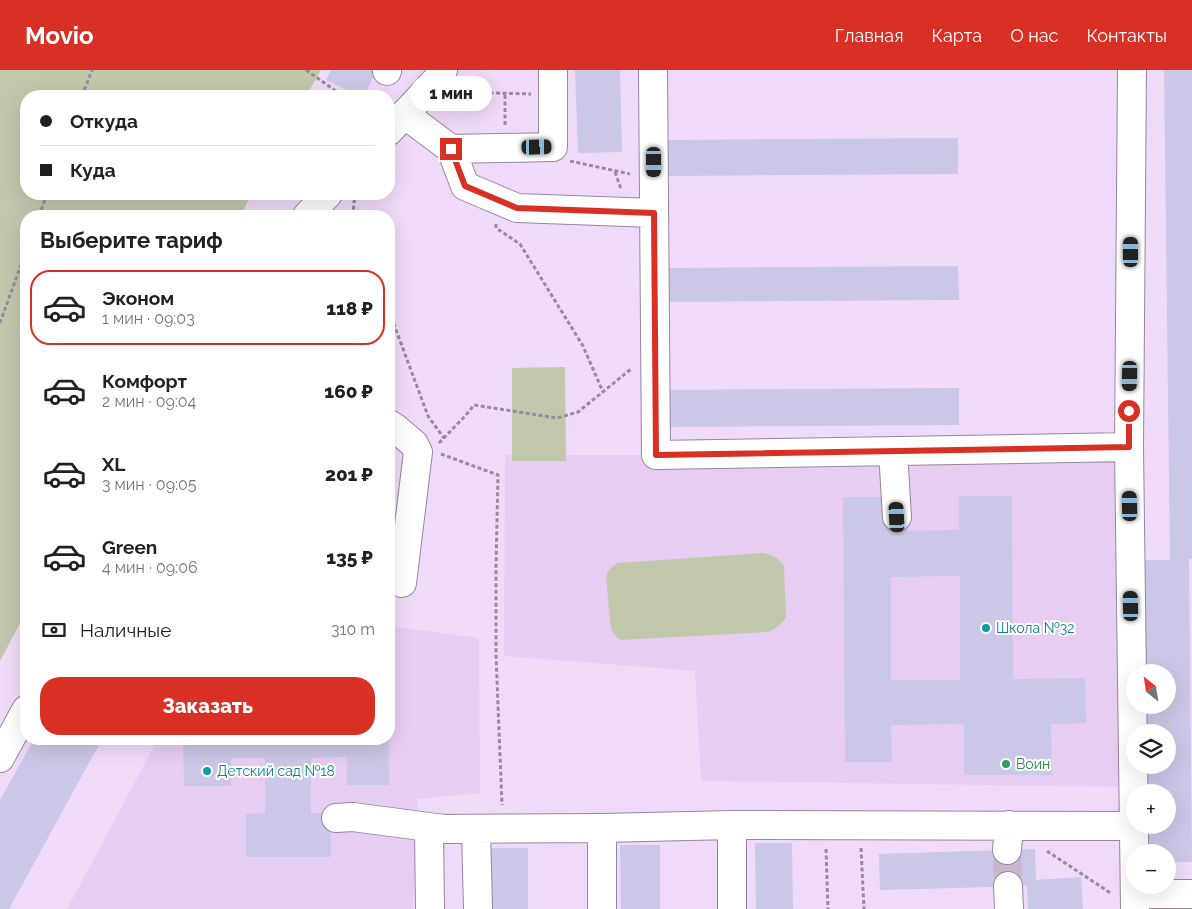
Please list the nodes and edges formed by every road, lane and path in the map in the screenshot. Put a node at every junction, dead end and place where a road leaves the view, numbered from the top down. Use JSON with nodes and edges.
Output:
{"nodes":[{"id":1,"x":92,"y":70,"type":"edge"},
{"id":2,"x":306,"y":70,"type":"edge"},
{"id":3,"x":653,"y":70,"type":"edge"},
{"id":4,"x":1132,"y":70,"type":"edge"},
{"id":5,"x":447,"y":81,"type":"edge"},
{"id":6,"x":553,"y":83,"type":"edge"},
{"id":7,"x":84,"y":90,"type":"edge"},
{"id":8,"x":334,"y":90,"type":"edge"},
{"id":9,"x":505,"y":94,"type":"junction"},
{"id":10,"x":397,"y":123,"type":"edge"},
{"id":11,"x":553,"y":147,"type":"junction"},
{"id":12,"x":505,"y":148,"type":"junction"},
{"id":13,"x":451,"y":149,"type":"junction"},
{"id":14,"x":654,"y":179,"type":"junction"},
{"id":15,"x":494,"y":198,"type":"junction"},
{"id":16,"x":322,"y":200,"type":"edge"},
{"id":17,"x":313,"y":210,"type":"edge"},
{"id":18,"x":654,"y":213,"type":"junction"},
{"id":19,"x":20,"y":268,"type":"edge"},
{"id":20,"x":0,"y":323,"type":"edge"},
{"id":21,"x":395,"y":327,"type":"edge"},
{"id":22,"x":655,"y":350,"type":"junction"},
{"id":23,"x":603,"y":392,"type":"junction"},
{"id":24,"x":395,"y":427,"type":"edge"},
{"id":25,"x":414,"y":444,"type":"junction"},
{"id":26,"x":1129,"y":447,"type":"junction"},
{"id":27,"x":894,"y":451,"type":"junction"},
{"id":28,"x":897,"y":517,"type":"dead end"},
{"id":29,"x":402,"y":583,"type":"dead end"},
{"id":30,"x":20,"y":721,"type":"edge"},
{"id":31,"x":0,"y":758,"type":"edge"},
{"id":32,"x":1133,"y":784,"type":"edge"},
{"id":33,"x":336,"y":818,"type":"dead end"},
{"id":34,"x":732,"y":825,"type":"junction"},
{"id":35,"x":859,"y":825,"type":"junction"},
{"id":36,"x":825,"y":826,"type":"junction"},
{"id":37,"x":1126,"y":827,"type":"edge"},
{"id":38,"x":602,"y":828,"type":"junction"},
{"id":39,"x":444,"y":829,"type":"junction"},
{"id":40,"x":489,"y":829,"type":"junction"},
{"id":41,"x":1133,"y":834,"type":"edge"},
{"id":42,"x":1040,"y":846,"type":"dead end"},
{"id":43,"x":1192,"y":894,"type":"edge"},
{"id":44,"x":1129,"y":901,"type":"edge"},
{"id":45,"x":430,"y":909,"type":"edge"},
{"id":46,"x":478,"y":909,"type":"edge"},
{"id":47,"x":602,"y":909,"type":"edge"},
{"id":48,"x":732,"y":909,"type":"edge"},
{"id":49,"x":828,"y":909,"type":"edge"},
{"id":50,"x":864,"y":909,"type":"edge"}],
"edges":[{"from":1,"to":7,"type":"path"},
{"from":2,"to":8,"type":"path"},
{"from":3,"to":14,"type":"street"},
{"from":4,"to":26,"type":"street"},
{"from":5,"to":9,"type":"path"},
{"from":5,"to":10,"type":"street"},
{"from":6,"to":9,"type":"path"},
{"from":6,"to":11,"type":"street"},
{"from":9,"to":12,"type":"path"},
{"from":10,"to":13,"type":"street"},
{"from":11,"to":12,"type":"street"},
{"from":11,"to":14,"type":"path"},
{"from":12,"to":13,"type":"street"},
{"from":13,"to":15,"type":"street"},
{"from":14,"to":18,"type":"street"},
{"from":15,"to":18,"type":"street"},
{"from":15,"to":23,"type":"path"},
{"from":16,"to":17,"type":"street"},
{"from":18,"to":22,"type":"street"},
{"from":19,"to":20,"type":"path"},
{"from":21,"to":23,"type":"path"},
{"from":22,"to":23,"type":"path"},
{"from":22,"to":27,"type":"street"},
{"from":24,"to":25,"type":"street"},
{"from":25,"to":29,"type":"street"},
{"from":25,"to":40,"type":"path"},
{"from":26,"to":27,"type":"street"},
{"from":26,"to":32,"type":"street"},
{"from":27,"to":28,"type":"street"},
{"from":30,"to":31,"type":"street"},
{"from":33,"to":39,"type":"street"},
{"from":34,"to":36,"type":"street"},
{"from":34,"to":38,"type":"street"},
{"from":34,"to":48,"type":"street"},
{"from":35,"to":36,"type":"street"},
{"from":35,"to":37,"type":"street"},
{"from":35,"to":50,"type":"path"},
{"from":36,"to":49,"type":"path"},
{"from":38,"to":40,"type":"street"},
{"from":38,"to":47,"type":"street"},
{"from":39,"to":40,"type":"street"},
{"from":39,"to":45,"type":"street"},
{"from":40,"to":46,"type":"street"},
{"from":41,"to":44,"type":"street"},
{"from":42,"to":44,"type":"path"},
{"from":43,"to":44,"type":"street"}]}
